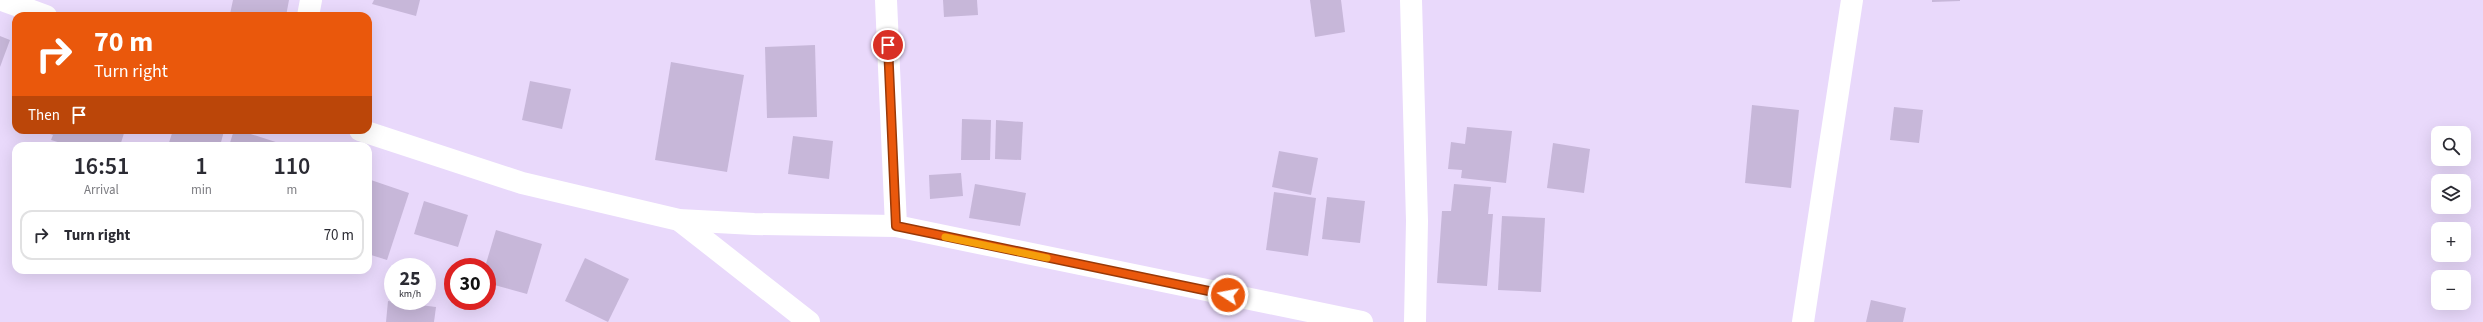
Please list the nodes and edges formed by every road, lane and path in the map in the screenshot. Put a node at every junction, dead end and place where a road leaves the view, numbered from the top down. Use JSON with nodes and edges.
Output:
{"nodes":[{"id":1,"x":2,"y":0,"type":"edge"},
{"id":2,"x":311,"y":0,"type":"edge"},
{"id":3,"x":886,"y":0,"type":"edge"},
{"id":4,"x":1411,"y":0,"type":"edge"},
{"id":5,"x":1852,"y":0,"type":"edge"},
{"id":6,"x":35,"y":12,"type":"edge"},
{"id":7,"x":309,"y":12,"type":"edge"},
{"id":8,"x":372,"y":134,"type":"edge"},
{"id":9,"x":679,"y":220,"type":"junction"},
{"id":10,"x":896,"y":226,"type":"junction"},
{"id":11,"x":809,"y":322,"type":"edge"},
{"id":12,"x":1362,"y":322,"type":"edge"},
{"id":13,"x":1415,"y":322,"type":"edge"},
{"id":14,"x":1803,"y":322,"type":"edge"}],
"edges":[{"from":1,"to":6,"type":"street"},
{"from":2,"to":7,"type":"street"},
{"from":3,"to":10,"type":"street"},
{"from":4,"to":13,"type":"street"},
{"from":5,"to":14,"type":"street"},
{"from":8,"to":9,"type":"street"},
{"from":9,"to":10,"type":"street"},
{"from":9,"to":11,"type":"street"},
{"from":10,"to":12,"type":"street"}]}
